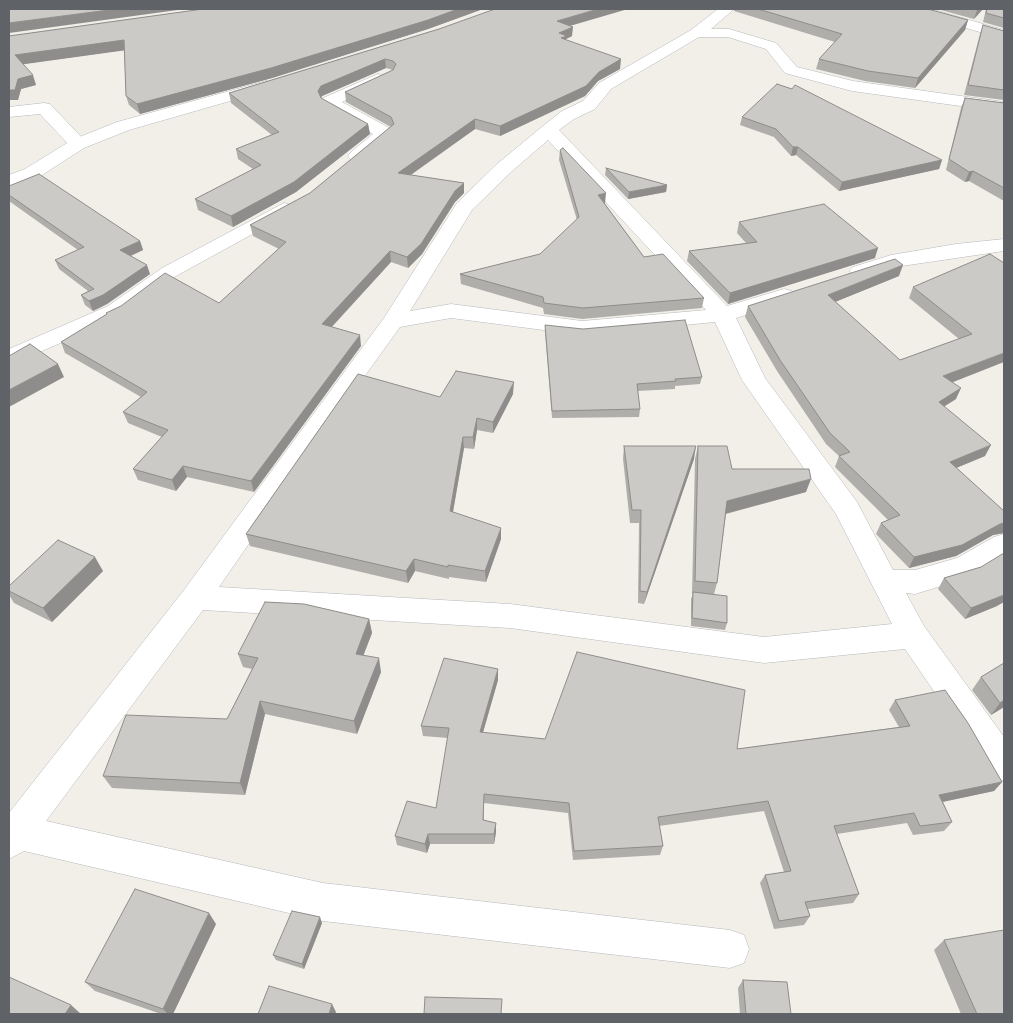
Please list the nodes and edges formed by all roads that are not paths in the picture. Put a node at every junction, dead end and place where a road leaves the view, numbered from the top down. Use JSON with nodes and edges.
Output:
{"nodes":[{"id":1,"x":727,"y":9,"type":"edge"},
{"id":2,"x":916,"y":9,"type":"edge"},
{"id":3,"x":696,"y":33,"type":"junction"},
{"id":4,"x":1004,"y":35,"type":"edge"},
{"id":5,"x":386,"y":75,"type":"edge"},
{"id":6,"x":279,"y":83,"type":"edge"},
{"id":7,"x":1004,"y":107,"type":"edge"},
{"id":8,"x":9,"y":112,"type":"edge"},
{"id":9,"x":549,"y":130,"type":"junction"},
{"id":10,"x":78,"y":144,"type":"junction"},
{"id":11,"x":341,"y":169,"type":"edge"},
{"id":12,"x":9,"y":181,"type":"edge"},
{"id":13,"x":304,"y":198,"type":"edge"},
{"id":14,"x":1004,"y":245,"type":"edge"},
{"id":15,"x":844,"y":276,"type":"edge"},
{"id":16,"x":807,"y":288,"type":"edge"},
{"id":17,"x":723,"y":315,"type":"junction"},
{"id":18,"x":393,"y":321,"type":"junction"},
{"id":19,"x":9,"y":358,"type":"edge"},
{"id":20,"x":1004,"y":545,"type":"edge"},
{"id":21,"x":884,"y":581,"type":"junction"},
{"id":22,"x":195,"y":598,"type":"junction"},
{"id":23,"x":913,"y":635,"type":"junction"},
{"id":24,"x":1004,"y":765,"type":"edge"},
{"id":25,"x":13,"y":837,"type":"edge"},
{"id":26,"x":730,"y":949,"type":"dead end"}],
"edges":[{"from":1,"to":3,"type":"street"},
{"from":2,"to":4,"type":"street"},
{"from":3,"to":7,"type":"street"},
{"from":3,"to":9,"type":"street"},
{"from":5,"to":11,"type":"street"},
{"from":6,"to":10,"type":"street"},
{"from":8,"to":10,"type":"street"},
{"from":9,"to":17,"type":"street"},
{"from":9,"to":18,"type":"street"},
{"from":10,"to":12,"type":"street"},
{"from":13,"to":19,"type":"street"},
{"from":14,"to":15,"type":"street"},
{"from":16,"to":17,"type":"street"},
{"from":17,"to":18,"type":"street"},
{"from":17,"to":21,"type":"street"},
{"from":18,"to":22,"type":"street"},
{"from":20,"to":21,"type":"street"},
{"from":21,"to":23,"type":"street"},
{"from":22,"to":23,"type":"street"},
{"from":22,"to":25,"type":"street"},
{"from":23,"to":24,"type":"street"},
{"from":25,"to":26,"type":"street"}]}
